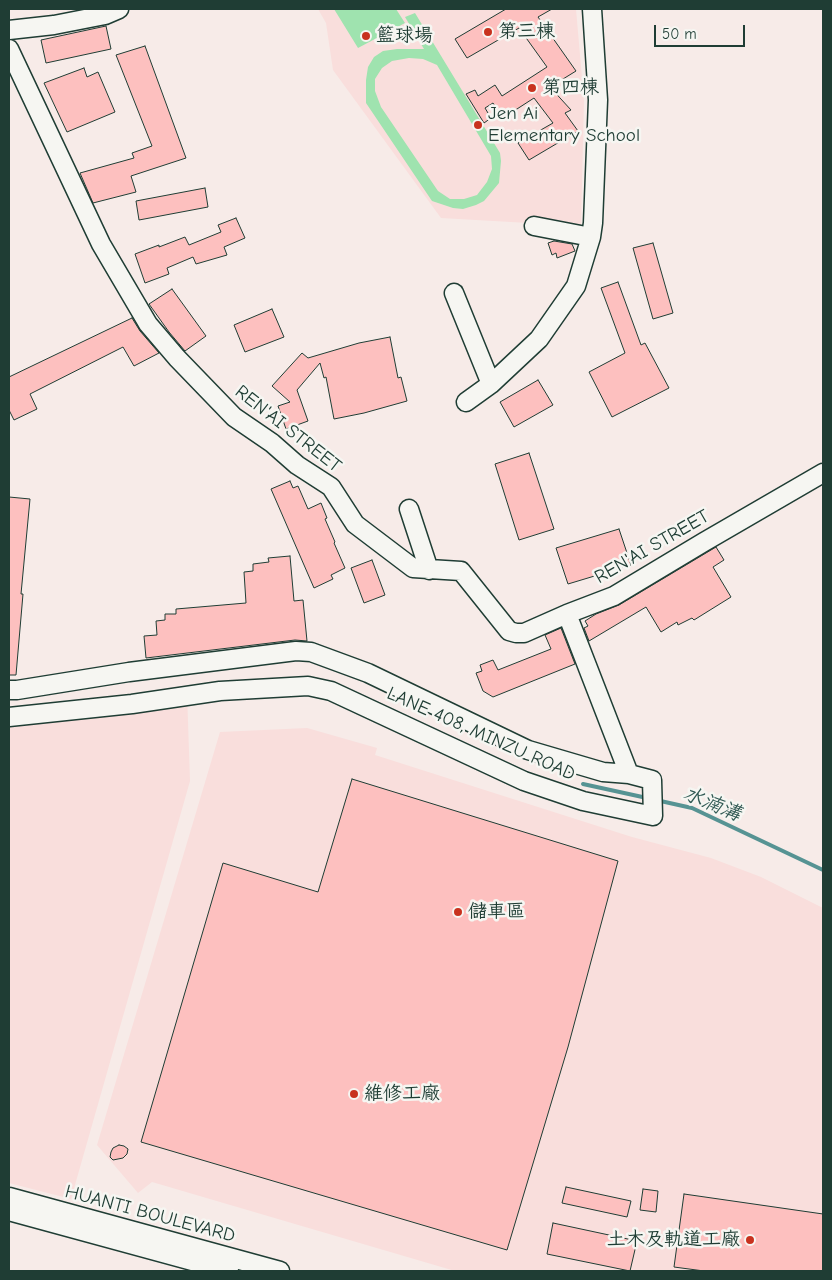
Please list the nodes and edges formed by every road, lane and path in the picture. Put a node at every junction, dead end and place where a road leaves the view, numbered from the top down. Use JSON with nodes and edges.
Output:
{"nodes":[{"id":1,"x":120,"y":9,"type":"edge"},
{"id":2,"x":592,"y":9,"type":"edge"},
{"id":3,"x":9,"y":30,"type":"edge"},
{"id":4,"x":9,"y":49,"type":"edge"},
{"id":5,"x":534,"y":226,"type":"dead end"},
{"id":6,"x":591,"y":237,"type":"junction"},
{"id":7,"x":454,"y":293,"type":"dead end"},
{"id":8,"x":491,"y":384,"type":"junction"},
{"id":9,"x":466,"y":402,"type":"dead end"},
{"id":10,"x":823,"y":473,"type":"edge"},
{"id":11,"x":409,"y":509,"type":"dead end"},
{"id":12,"x":429,"y":570,"type":"junction"},
{"id":13,"x":567,"y":614,"type":"junction"},
{"id":14,"x":9,"y":690,"type":"edge"},
{"id":15,"x":9,"y":717,"type":"edge"},
{"id":16,"x":629,"y":774,"type":"junction"},
{"id":17,"x":9,"y":1197,"type":"edge"},
{"id":18,"x":9,"y":1211,"type":"edge"},
{"id":19,"x":38,"y":1212,"type":"junction"},
{"id":20,"x":96,"y":1228,"type":"junction"},
{"id":21,"x":229,"y":1271,"type":"edge"},
{"id":22,"x":280,"y":1271,"type":"edge"}],
"edges":[{"from":1,"to":3,"type":"street"},
{"from":2,"to":6,"type":"street"},
{"from":4,"to":12,"type":"street","name":"REN'AI STREET"},
{"from":5,"to":6,"type":"street"},
{"from":6,"to":8,"type":"street"},
{"from":7,"to":8,"type":"street"},
{"from":8,"to":9,"type":"street"},
{"from":10,"to":13,"type":"street","name":"REN'AI STREET"},
{"from":11,"to":12,"type":"street"},
{"from":12,"to":13,"type":"street","name":"REN'AI STREET"},
{"from":13,"to":16,"type":"street"},
{"from":14,"to":16,"type":"street","name":"LANE 408, MINZU ROAD"},
{"from":15,"to":16,"type":"street","name":"LANE 408, MINZU ROAD"},
{"from":17,"to":19,"type":"street","name":"HUANTI BOULEVARD"},
{"from":18,"to":19,"type":"street","name":"HUANTI BOULEVARD"},
{"from":19,"to":20,"type":"street","name":"HUANTI BOULEVARD"},
{"from":20,"to":21,"type":"street","name":"HUANTI BOULEVARD"},
{"from":20,"to":22,"type":"street","name":"HUANTI BOULEVARD"}]}
